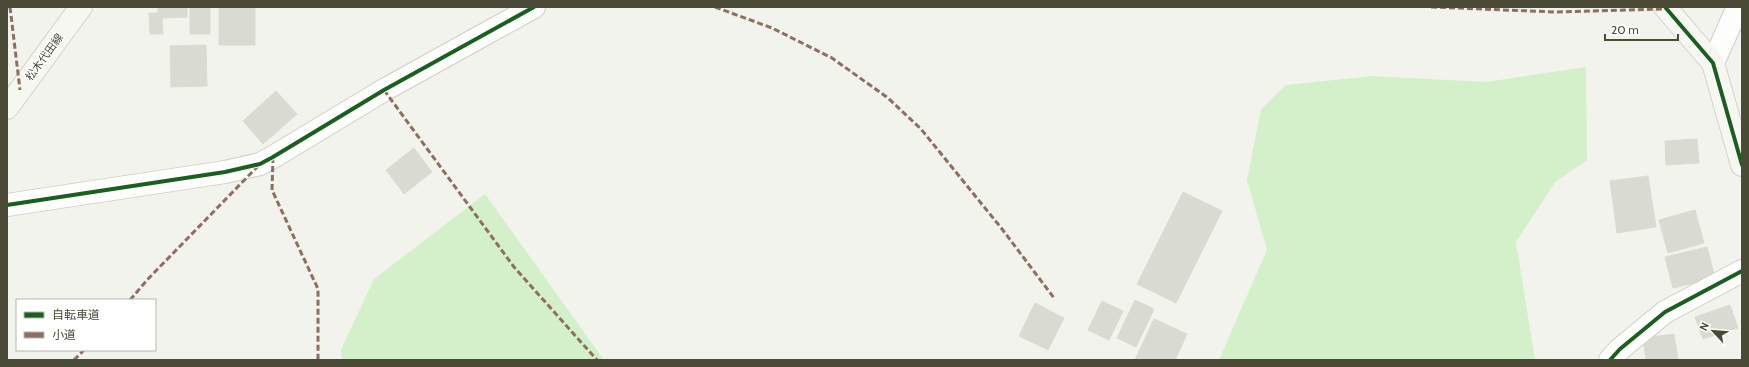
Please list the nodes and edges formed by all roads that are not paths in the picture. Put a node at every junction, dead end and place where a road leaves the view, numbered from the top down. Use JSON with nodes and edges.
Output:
{"nodes":[{"id":1,"x":81,"y":7,"type":"edge"},
{"id":2,"x":534,"y":7,"type":"edge"},
{"id":3,"x":1665,"y":7,"type":"edge"},
{"id":4,"x":1738,"y":7,"type":"edge"},
{"id":5,"x":1713,"y":63,"type":"junction"},
{"id":6,"x":7,"y":108,"type":"edge"},
{"id":7,"x":1742,"y":165,"type":"edge"},
{"id":8,"x":7,"y":205,"type":"edge"},
{"id":9,"x":1742,"y":271,"type":"edge"},
{"id":10,"x":1610,"y":360,"type":"edge"}],
"edges":[{"from":1,"to":6,"type":"street","name":"松木代田線"},
{"from":2,"to":8,"type":"street"},
{"from":3,"to":5,"type":"street"},
{"from":4,"to":5,"type":"street"},
{"from":5,"to":7,"type":"street"},
{"from":9,"to":10,"type":"street"}]}
